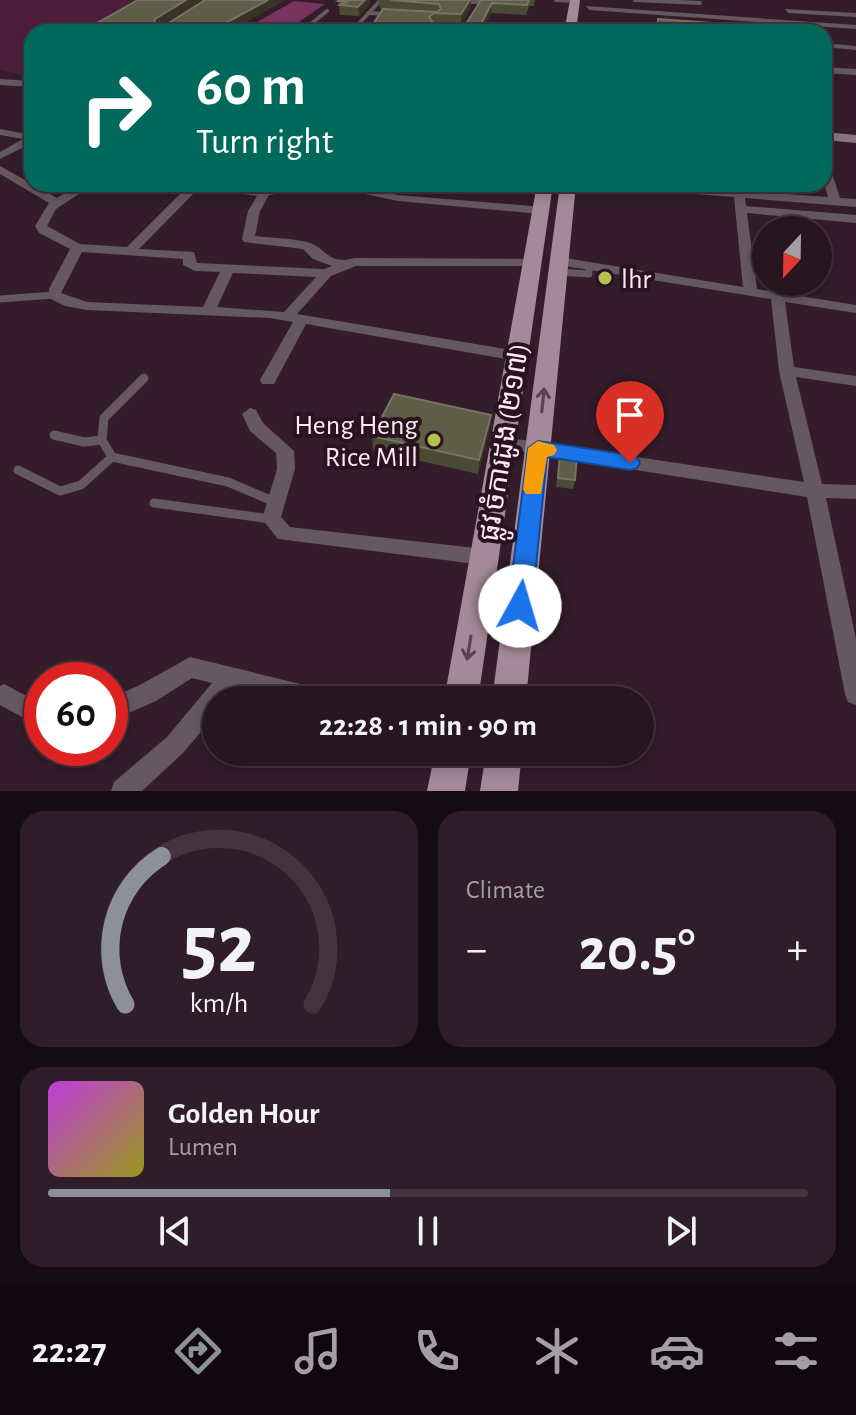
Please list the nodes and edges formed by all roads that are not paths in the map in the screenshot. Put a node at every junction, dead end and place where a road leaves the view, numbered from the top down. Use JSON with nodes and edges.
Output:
{"nodes":[{"id":1,"x":375,"y":0,"type":"edge"},
{"id":2,"x":499,"y":0,"type":"edge"},
{"id":3,"x":556,"y":0,"type":"edge"},
{"id":4,"x":575,"y":0,"type":"edge"},
{"id":5,"x":635,"y":0,"type":"edge"},
{"id":6,"x":785,"y":0,"type":"edge"},
{"id":7,"x":480,"y":1,"type":"edge"},
{"id":8,"x":390,"y":2,"type":"edge"},
{"id":9,"x":700,"y":3,"type":"dead end"},
{"id":10,"x":450,"y":4,"type":"edge"},
{"id":11,"x":589,"y":9,"type":"edge"},
{"id":12,"x":474,"y":10,"type":"edge"},
{"id":13,"x":327,"y":11,"type":"dead end"},
{"id":14,"x":788,"y":11,"type":"junction"},
{"id":15,"x":368,"y":13,"type":"junction"},
{"id":16,"x":396,"y":15,"type":"edge"},
{"id":17,"x":856,"y":15,"type":"edge"},
{"id":18,"x":740,"y":19,"type":"junction"},
{"id":19,"x":793,"y":23,"type":"junction"},
{"id":20,"x":311,"y":24,"type":"edge"},
{"id":21,"x":358,"y":24,"type":"edge"},
{"id":22,"x":571,"y":24,"type":"edge"},
{"id":23,"x":741,"y":24,"type":"edge"},
{"id":24,"x":809,"y":24,"type":"edge"},
{"id":25,"x":832,"y":25,"type":"edge"},
{"id":26,"x":856,"y":27,"type":"edge"},
{"id":27,"x":832,"y":46,"type":"edge"},
{"id":28,"x":856,"y":48,"type":"edge"},
{"id":29,"x":832,"y":70,"type":"edge"},
{"id":30,"x":856,"y":72,"type":"edge"},
{"id":31,"x":0,"y":82,"type":"edge"},
{"id":32,"x":24,"y":84,"type":"edge"},
{"id":33,"x":0,"y":132,"type":"edge"},
{"id":34,"x":24,"y":137,"type":"edge"},
{"id":35,"x":832,"y":137,"type":"edge"},
{"id":36,"x":856,"y":139,"type":"edge"},
{"id":37,"x":24,"y":143,"type":"edge"},
{"id":38,"x":0,"y":156,"type":"edge"},
{"id":39,"x":0,"y":169,"type":"edge"},
{"id":40,"x":24,"y":183,"type":"edge"},
{"id":41,"x":832,"y":191,"type":"edge"},
{"id":42,"x":39,"y":192,"type":"edge"},
{"id":43,"x":75,"y":192,"type":"edge"},
{"id":44,"x":188,"y":192,"type":"edge"},
{"id":45,"x":265,"y":192,"type":"joint"},
{"id":46,"x":278,"y":192,"type":"edge"},
{"id":47,"x":405,"y":192,"type":"edge"},
{"id":48,"x":543,"y":192,"type":"edge"},
{"id":49,"x":567,"y":192,"type":"edge"},
{"id":50,"x":724,"y":192,"type":"edge"},
{"id":51,"x":739,"y":194,"type":"junction"},
{"id":52,"x":835,"y":202,"type":"junction"},
{"id":53,"x":57,"y":203,"type":"junction"},
{"id":54,"x":856,"y":203,"type":"edge"},
{"id":55,"x":739,"y":209,"type":"junction"},
{"id":56,"x":540,"y":210,"type":"junction"},
{"id":57,"x":856,"y":219,"type":"edge"},
{"id":58,"x":77,"y":248,"type":"junction"},
{"id":59,"x":128,"y":252,"type":"junction"},
{"id":60,"x":532,"y":262,"type":"junction"},
{"id":61,"x":341,"y":265,"type":"junction"},
{"id":62,"x":558,"y":267,"type":"junction"},
{"id":63,"x":228,"y":268,"type":"junction"},
{"id":64,"x":326,"y":273,"type":"junction"},
{"id":65,"x":751,"y":294,"type":"junction"},
{"id":66,"x":54,"y":295,"type":"junction"},
{"id":67,"x":778,"y":298,"type":"junction"},
{"id":68,"x":0,"y":299,"type":"edge"},
{"id":69,"x":856,"y":309,"type":"edge"},
{"id":70,"x":209,"y":310,"type":"junction"},
{"id":71,"x":294,"y":319,"type":"junction"},
{"id":72,"x":517,"y":356,"type":"junction"},
{"id":73,"x":787,"y":371,"type":"junction"},
{"id":74,"x":144,"y":378,"type":"dead end"},
{"id":75,"x":268,"y":380,"type":"dead end"},
{"id":76,"x":856,"y":381,"type":"edge"},
{"id":77,"x":250,"y":414,"type":"dead end"},
{"id":78,"x":54,"y":435,"type":"dead end"},
{"id":79,"x":102,"y":440,"type":"junction"},
{"id":80,"x":503,"y":443,"type":"junction"},
{"id":81,"x":538,"y":448,"type":"junction"},
{"id":82,"x":112,"y":457,"type":"junction"},
{"id":83,"x":18,"y":470,"type":"dead end"},
{"id":84,"x":815,"y":491,"type":"junction"},
{"id":85,"x":856,"y":492,"type":"edge"},
{"id":86,"x":154,"y":503,"type":"dead end"},
{"id":87,"x":273,"y":510,"type":"junction"},
{"id":88,"x":484,"y":557,"type":"junction"},
{"id":89,"x":231,"y":678,"type":"junction"},
{"id":90,"x":264,"y":686,"type":"edge"},
{"id":91,"x":463,"y":686,"type":"edge"},
{"id":92,"x":511,"y":686,"type":"edge"},
{"id":93,"x":856,"y":694,"type":"edge"},
{"id":94,"x":4,"y":695,"type":"dead end"},
{"id":95,"x":128,"y":702,"type":"edge"},
{"id":96,"x":24,"y":707,"type":"edge"},
{"id":97,"x":450,"y":766,"type":"edge"},
{"id":98,"x":502,"y":766,"type":"edge"},
{"id":99,"x":123,"y":791,"type":"edge"},
{"id":100,"x":446,"y":791,"type":"edge"},
{"id":101,"x":499,"y":791,"type":"edge"}],
"edges":[{"from":1,"to":8,"type":"lane"},
{"from":1,"to":15,"type":"lane"},
{"from":2,"to":7,"type":"lane"},
{"from":3,"to":4,"type":"lane"},
{"from":4,"to":22,"type":"main road"},
{"from":5,"to":9,"type":"lane"},
{"from":6,"to":14,"type":"street"},
{"from":7,"to":10,"type":"lane"},
{"from":7,"to":12,"type":"lane"},
{"from":11,"to":18,"type":"street"},
{"from":13,"to":20,"type":"lane"},
{"from":14,"to":17,"type":"street"},
{"from":14,"to":19,"type":"street"},
{"from":15,"to":16,"type":"lane"},
{"from":15,"to":21,"type":"lane"},
{"from":18,"to":19,"type":"street"},
{"from":18,"to":23,"type":"street"},
{"from":19,"to":24,"type":"street"},
{"from":25,"to":26,"type":"street"},
{"from":27,"to":28,"type":"street"},
{"from":29,"to":30,"type":"street"},
{"from":31,"to":32,"type":"street"},
{"from":33,"to":34,"type":"street"},
{"from":35,"to":36,"type":"street"},
{"from":37,"to":38,"type":"street"},
{"from":39,"to":40,"type":"street"},
{"from":41,"to":52,"type":"street"},
{"from":42,"to":53,"type":"street"},
{"from":43,"to":53,"type":"street"},
{"from":44,"to":59,"type":"street"},
{"from":45,"to":46,"type":"street"},
{"from":45,"to":61,"type":"street"},
{"from":47,"to":56,"type":"street"},
{"from":48,"to":56,"type":"main road","name":"ផ្លូវ ចំការដូង (២១៧)"},
{"from":49,"to":62,"type":"main road","name":"ផ្លូវ ចំការដូង (២១៧)"},
{"from":50,"to":51,"type":"street"},
{"from":51,"to":52,"type":"street"},
{"from":51,"to":55,"type":"street"},
{"from":52,"to":54,"type":"street"},
{"from":53,"to":58,"type":"street"},
{"from":55,"to":57,"type":"street"},
{"from":55,"to":65,"type":"street"},
{"from":56,"to":60,"type":"main road","name":"ផ្លូវ ចំការដូង (២១៧)"},
{"from":58,"to":59,"type":"street"},
{"from":58,"to":66,"type":"street"},
{"from":59,"to":63,"type":"street"},
{"from":60,"to":61,"type":"street"},
{"from":60,"to":72,"type":"main road","name":"ផ្លូវ ចំការដូង (២១៧)"},
{"from":61,"to":64,"type":"street"},
{"from":62,"to":65,"type":"street"},
{"from":81,"to":62,"type":"main road","name":"ផ្លូវ ចំការដូង (២១៧)","one_way":true},
{"from":63,"to":64,"type":"street"},
{"from":63,"to":70,"type":"street"},
{"from":64,"to":71,"type":"street"},
{"from":65,"to":67,"type":"street"},
{"from":66,"to":68,"type":"lane"},
{"from":66,"to":70,"type":"street"},
{"from":67,"to":69,"type":"street"},
{"from":67,"to":73,"type":"street"},
{"from":70,"to":71,"type":"street"},
{"from":71,"to":72,"type":"street"},
{"from":71,"to":75,"type":"street"},
{"from":72,"to":80,"type":"main road","name":"ផ្លូវ ចំការដូង (២១៧)"},
{"from":73,"to":76,"type":"street"},
{"from":73,"to":84,"type":"street"},
{"from":74,"to":79,"type":"lane"},
{"from":77,"to":87,"type":"street"},
{"from":78,"to":79,"type":"lane"},
{"from":79,"to":82,"type":"lane"},
{"from":80,"to":81,"type":"street"},
{"from":80,"to":88,"type":"main road","name":"ផ្លូវ ចំការដូង (២១៧)"},
{"from":81,"to":84,"type":"street"},
{"from":81,"to":92,"type":"main road","name":"ផ្លូវ ចំការដូង (២១៧)"},
{"from":82,"to":83,"type":"lane"},
{"from":82,"to":87,"type":"lane"},
{"from":84,"to":85,"type":"street"},
{"from":84,"to":93,"type":"street"},
{"from":86,"to":87,"type":"lane"},
{"from":87,"to":88,"type":"street"},
{"from":88,"to":91,"type":"main road","name":"ផ្លូវ ចំការដូង (២១៧)","one_way":true},
{"from":89,"to":90,"type":"street"},
{"from":89,"to":95,"type":"street"},
{"from":89,"to":99,"type":"street"},
{"from":94,"to":96,"type":"street"},
{"from":97,"to":100,"type":"main road"},
{"from":98,"to":101,"type":"main road"}]}
